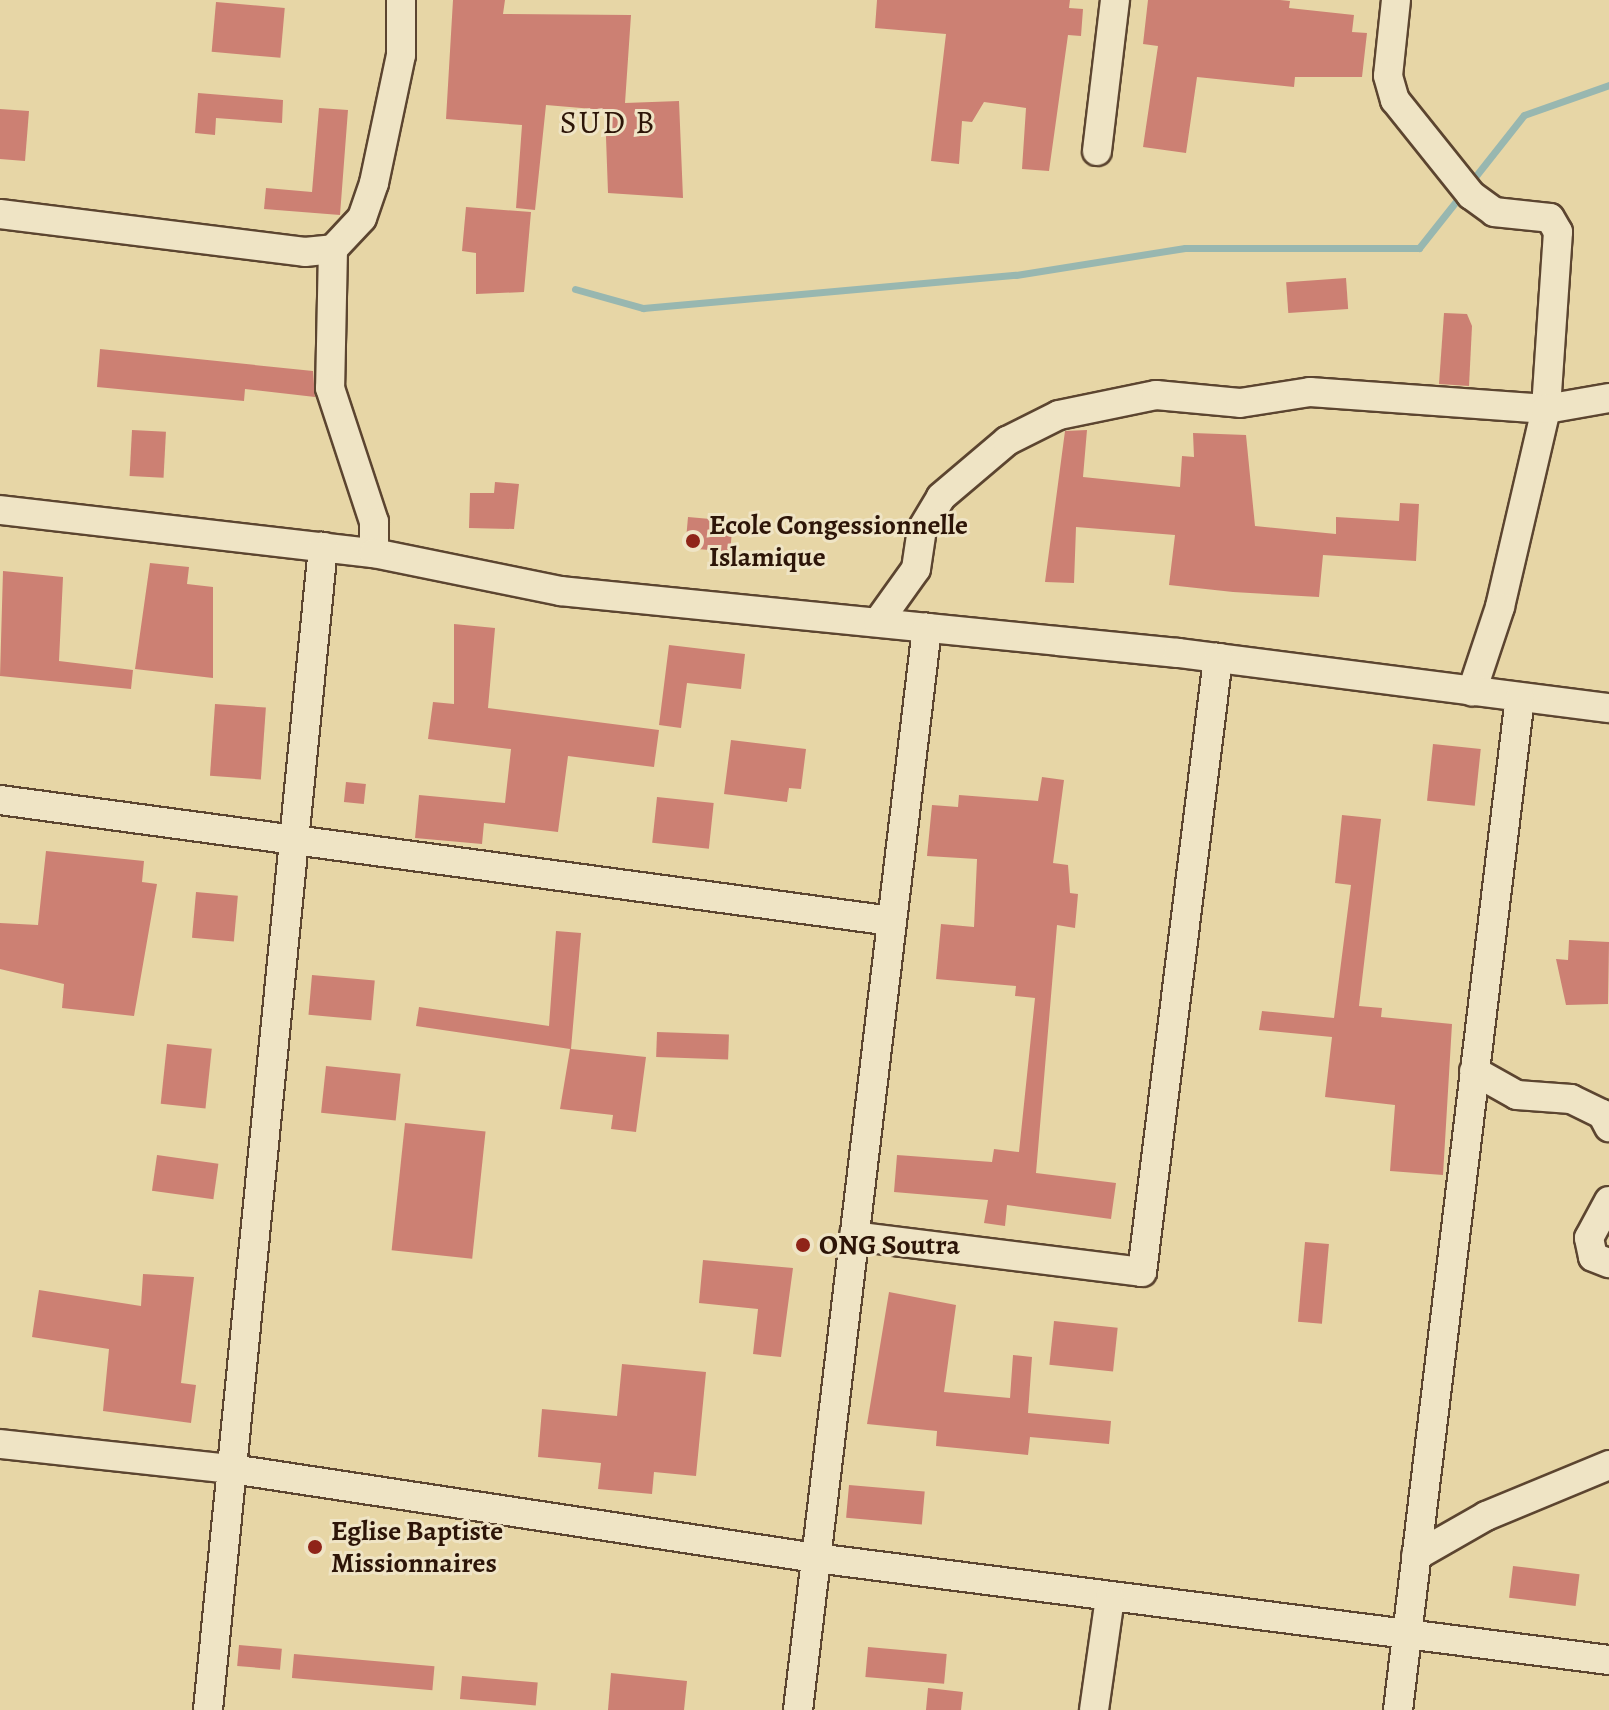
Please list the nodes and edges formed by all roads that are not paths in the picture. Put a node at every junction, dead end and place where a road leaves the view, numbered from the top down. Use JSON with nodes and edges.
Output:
{"nodes":[{"id":1,"x":401,"y":0,"type":"edge"},
{"id":2,"x":1115,"y":0,"type":"edge"},
{"id":3,"x":1396,"y":0,"type":"edge"},
{"id":4,"x":1097,"y":151,"type":"dead end"},
{"id":5,"x":0,"y":214,"type":"edge"},
{"id":6,"x":333,"y":249,"type":"junction"},
{"id":7,"x":1609,"y":398,"type":"edge"},
{"id":8,"x":1546,"y":409,"type":"junction"},
{"id":9,"x":0,"y":510,"type":"edge"},
{"id":10,"x":323,"y":547,"type":"junction"},
{"id":11,"x":374,"y":553,"type":"junction"},
{"id":12,"x":878,"y":622,"type":"junction"},
{"id":13,"x":927,"y":628,"type":"junction"},
{"id":14,"x":1218,"y":658,"type":"junction"},
{"id":15,"x":1472,"y":691,"type":"junction"},
{"id":16,"x":1520,"y":698,"type":"junction"},
{"id":17,"x":1609,"y":708,"type":"edge"},
{"id":18,"x":0,"y":800,"type":"edge"},
{"id":19,"x":294,"y":839,"type":"junction"},
{"id":20,"x":892,"y":921,"type":"junction"},
{"id":21,"x":1474,"y":1071,"type":"junction"},
{"id":22,"x":1609,"y":1127,"type":"edge"},
{"id":23,"x":1609,"y":1201,"type":"edge"},
{"id":24,"x":854,"y":1236,"type":"junction"},
{"id":25,"x":1609,"y":1263,"type":"edge"},
{"id":26,"x":0,"y":1444,"type":"edge"},
{"id":27,"x":1609,"y":1465,"type":"edge"},
{"id":28,"x":232,"y":1469,"type":"junction"},
{"id":29,"x":1416,"y":1556,"type":"junction"},
{"id":30,"x":816,"y":1558,"type":"junction"},
{"id":31,"x":1110,"y":1598,"type":"junction"},
{"id":32,"x":1406,"y":1637,"type":"junction"},
{"id":33,"x":1609,"y":1660,"type":"edge"},
{"id":34,"x":208,"y":1710,"type":"edge"},
{"id":35,"x":798,"y":1710,"type":"edge"},
{"id":36,"x":1094,"y":1710,"type":"edge"},
{"id":37,"x":1398,"y":1710,"type":"edge"}],
"edges":[{"from":1,"to":6,"type":"street"},
{"from":2,"to":4,"type":"street"},
{"from":3,"to":8,"type":"street"},
{"from":5,"to":6,"type":"street"},
{"from":6,"to":11,"type":"street"},
{"from":7,"to":8,"type":"street"},
{"from":8,"to":12,"type":"street"},
{"from":8,"to":15,"type":"street"},
{"from":9,"to":10,"type":"street"},
{"from":10,"to":11,"type":"street"},
{"from":10,"to":19,"type":"street"},
{"from":11,"to":12,"type":"street"},
{"from":12,"to":13,"type":"street"},
{"from":13,"to":14,"type":"street"},
{"from":13,"to":20,"type":"street"},
{"from":14,"to":15,"type":"street"},
{"from":14,"to":24,"type":"street"},
{"from":15,"to":16,"type":"street"},
{"from":16,"to":17,"type":"street"},
{"from":16,"to":21,"type":"street"},
{"from":18,"to":19,"type":"street"},
{"from":19,"to":20,"type":"street"},
{"from":19,"to":28,"type":"street"},
{"from":20,"to":24,"type":"street"},
{"from":21,"to":22,"type":"street"},
{"from":21,"to":29,"type":"street"},
{"from":23,"to":25,"type":"street"},
{"from":24,"to":30,"type":"street"},
{"from":26,"to":28,"type":"street"},
{"from":27,"to":29,"type":"street"},
{"from":28,"to":30,"type":"street"},
{"from":28,"to":34,"type":"street"},
{"from":29,"to":32,"type":"street"},
{"from":30,"to":31,"type":"street"},
{"from":30,"to":35,"type":"street"},
{"from":31,"to":32,"type":"street"},
{"from":31,"to":36,"type":"street"},
{"from":32,"to":33,"type":"street"},
{"from":32,"to":37,"type":"street"}]}
